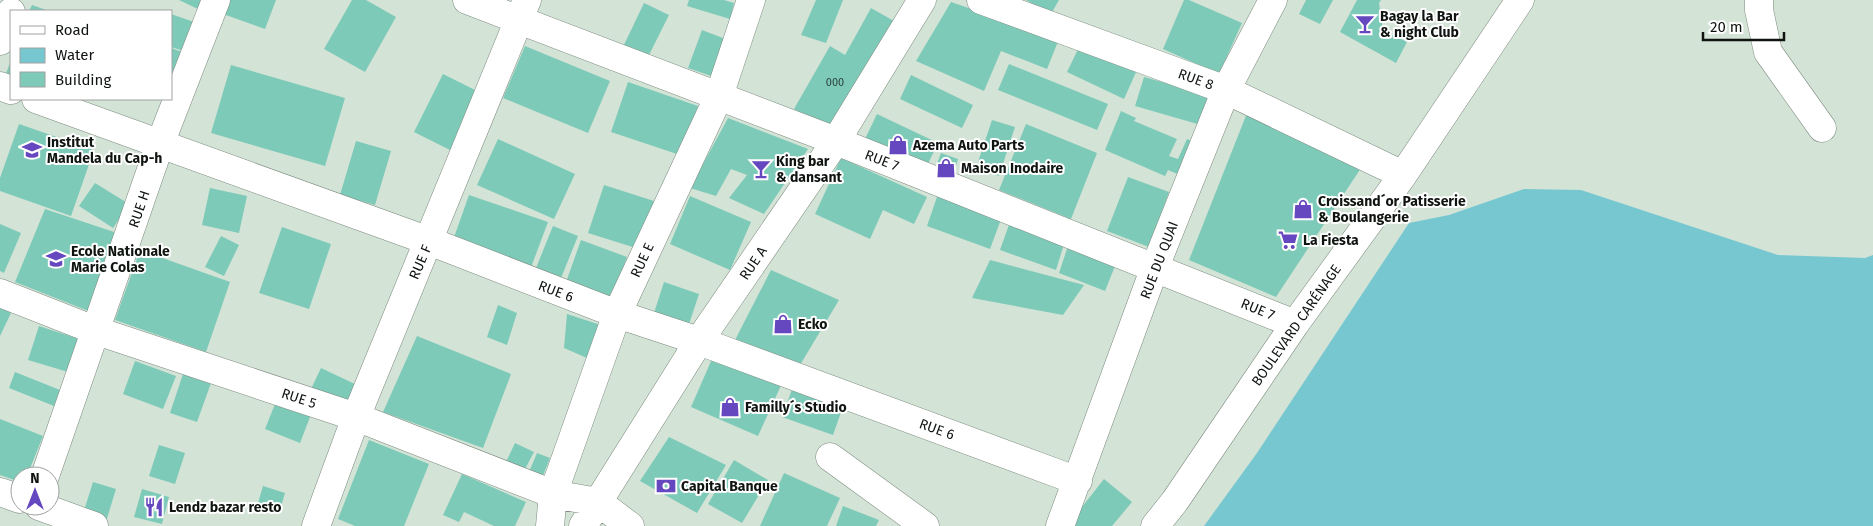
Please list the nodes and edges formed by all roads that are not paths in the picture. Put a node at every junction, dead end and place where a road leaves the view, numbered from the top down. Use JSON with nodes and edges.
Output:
{"nodes":[{"id":1,"x":216,"y":0,"type":"edge"},
{"id":2,"x":467,"y":0,"type":"edge"},
{"id":3,"x":751,"y":0,"type":"edge"},
{"id":4,"x":922,"y":0,"type":"edge"},
{"id":5,"x":981,"y":0,"type":"edge"},
{"id":6,"x":1273,"y":0,"type":"edge"},
{"id":7,"x":1520,"y":0,"type":"edge"},
{"id":8,"x":1759,"y":0,"type":"edge"},
{"id":9,"x":523,"y":10,"type":"edge"},
{"id":10,"x":10,"y":15,"type":"edge"},
{"id":11,"x":0,"y":41,"type":"edge"},
{"id":12,"x":1226,"y":90,"type":"junction"},
{"id":13,"x":719,"y":96,"type":"junction"},
{"id":14,"x":39,"y":100,"type":"edge"},
{"id":15,"x":1822,"y":128,"type":"dead end"},
{"id":16,"x":836,"y":141,"type":"junction"},
{"id":17,"x":160,"y":144,"type":"junction"},
{"id":18,"x":1402,"y":175,"type":"junction"},
{"id":19,"x":429,"y":241,"type":"junction"},
{"id":20,"x":1155,"y":267,"type":"junction"},
{"id":21,"x":0,"y":293,"type":"edge"},
{"id":22,"x":616,"y":314,"type":"junction"},
{"id":23,"x":1295,"y":324,"type":"junction"},
{"id":24,"x":97,"y":330,"type":"junction"},
{"id":25,"x":699,"y":341,"type":"junction"},
{"id":26,"x":356,"y":416,"type":"junction"},
{"id":27,"x":830,"y":457,"type":"dead end"},
{"id":28,"x":49,"y":466,"type":"edge"},
{"id":29,"x":1078,"y":481,"type":"junction"},
{"id":30,"x":554,"y":494,"type":"junction"},
{"id":31,"x":598,"y":502,"type":"junction"},
{"id":32,"x":60,"y":514,"type":"edge"},
{"id":33,"x":94,"y":526,"type":"edge"},
{"id":34,"x":316,"y":526,"type":"edge"},
{"id":35,"x":550,"y":526,"type":"edge"},
{"id":36,"x":583,"y":526,"type":"edge"},
{"id":37,"x":630,"y":526,"type":"edge"},
{"id":38,"x":926,"y":526,"type":"edge"},
{"id":39,"x":1060,"y":526,"type":"edge"},
{"id":40,"x":1155,"y":526,"type":"edge"}],
"edges":[{"from":1,"to":17,"type":"street","name":"RUE H"},
{"from":2,"to":9,"type":"street","name":"RUE 7"},
{"from":3,"to":13,"type":"street","name":"RUE E"},
{"from":4,"to":16,"type":"street","name":"RUE A"},
{"from":5,"to":12,"type":"street","name":"RUE 8"},
{"from":6,"to":12,"type":"street","name":"RUE DU QUAI"},
{"from":7,"to":18,"type":"street","name":"BOULEVARD CARÉNAGE"},
{"from":8,"to":15,"type":"street"},
{"from":9,"to":13,"type":"street","name":"RUE 7"},
{"from":9,"to":19,"type":"street","name":"RUE F"},
{"from":10,"to":11,"type":"street"},
{"from":12,"to":18,"type":"street","name":"RUE 8"},
{"from":12,"to":20,"type":"street","name":"RUE DU QUAI"},
{"from":13,"to":16,"type":"street","name":"RUE 7"},
{"from":13,"to":22,"type":"street","name":"RUE E"},
{"from":14,"to":17,"type":"street","name":"RUE 6"},
{"from":16,"to":20,"type":"street","name":"RUE 7"},
{"from":16,"to":25,"type":"street","name":"RUE A"},
{"from":17,"to":19,"type":"street","name":"RUE 6"},
{"from":17,"to":24,"type":"street","name":"RUE H"},
{"from":18,"to":23,"type":"street","name":"BOULEVARD CARÉNAGE"},
{"from":19,"to":22,"type":"street","name":"RUE 6"},
{"from":19,"to":26,"type":"street","name":"RUE F"},
{"from":20,"to":23,"type":"street","name":"RUE 7"},
{"from":20,"to":29,"type":"street","name":"RUE DU QUAI"},
{"from":21,"to":24,"type":"street","name":"RUE 5"},
{"from":22,"to":25,"type":"street","name":"RUE 6"},
{"from":22,"to":30,"type":"street","name":"RUE E"},
{"from":23,"to":40,"type":"street","name":"BOULEVARD CARÉNAGE"},
{"from":24,"to":26,"type":"street","name":"RUE 5"},
{"from":24,"to":28,"type":"street","name":"RUE H"},
{"from":25,"to":29,"type":"street","name":"RUE 6"},
{"from":25,"to":31,"type":"street","name":"RUE A"},
{"from":26,"to":30,"type":"street","name":"RUE 5"},
{"from":26,"to":34,"type":"street","name":"RUE F"},
{"from":27,"to":38,"type":"street"},
{"from":29,"to":39,"type":"street","name":"RUE DU QUAI"},
{"from":30,"to":31,"type":"street","name":"RUE 5"},
{"from":30,"to":35,"type":"street","name":"RUE E"},
{"from":31,"to":36,"type":"street","name":"RUE A"},
{"from":31,"to":37,"type":"street"},
{"from":32,"to":33,"type":"street"}]}
